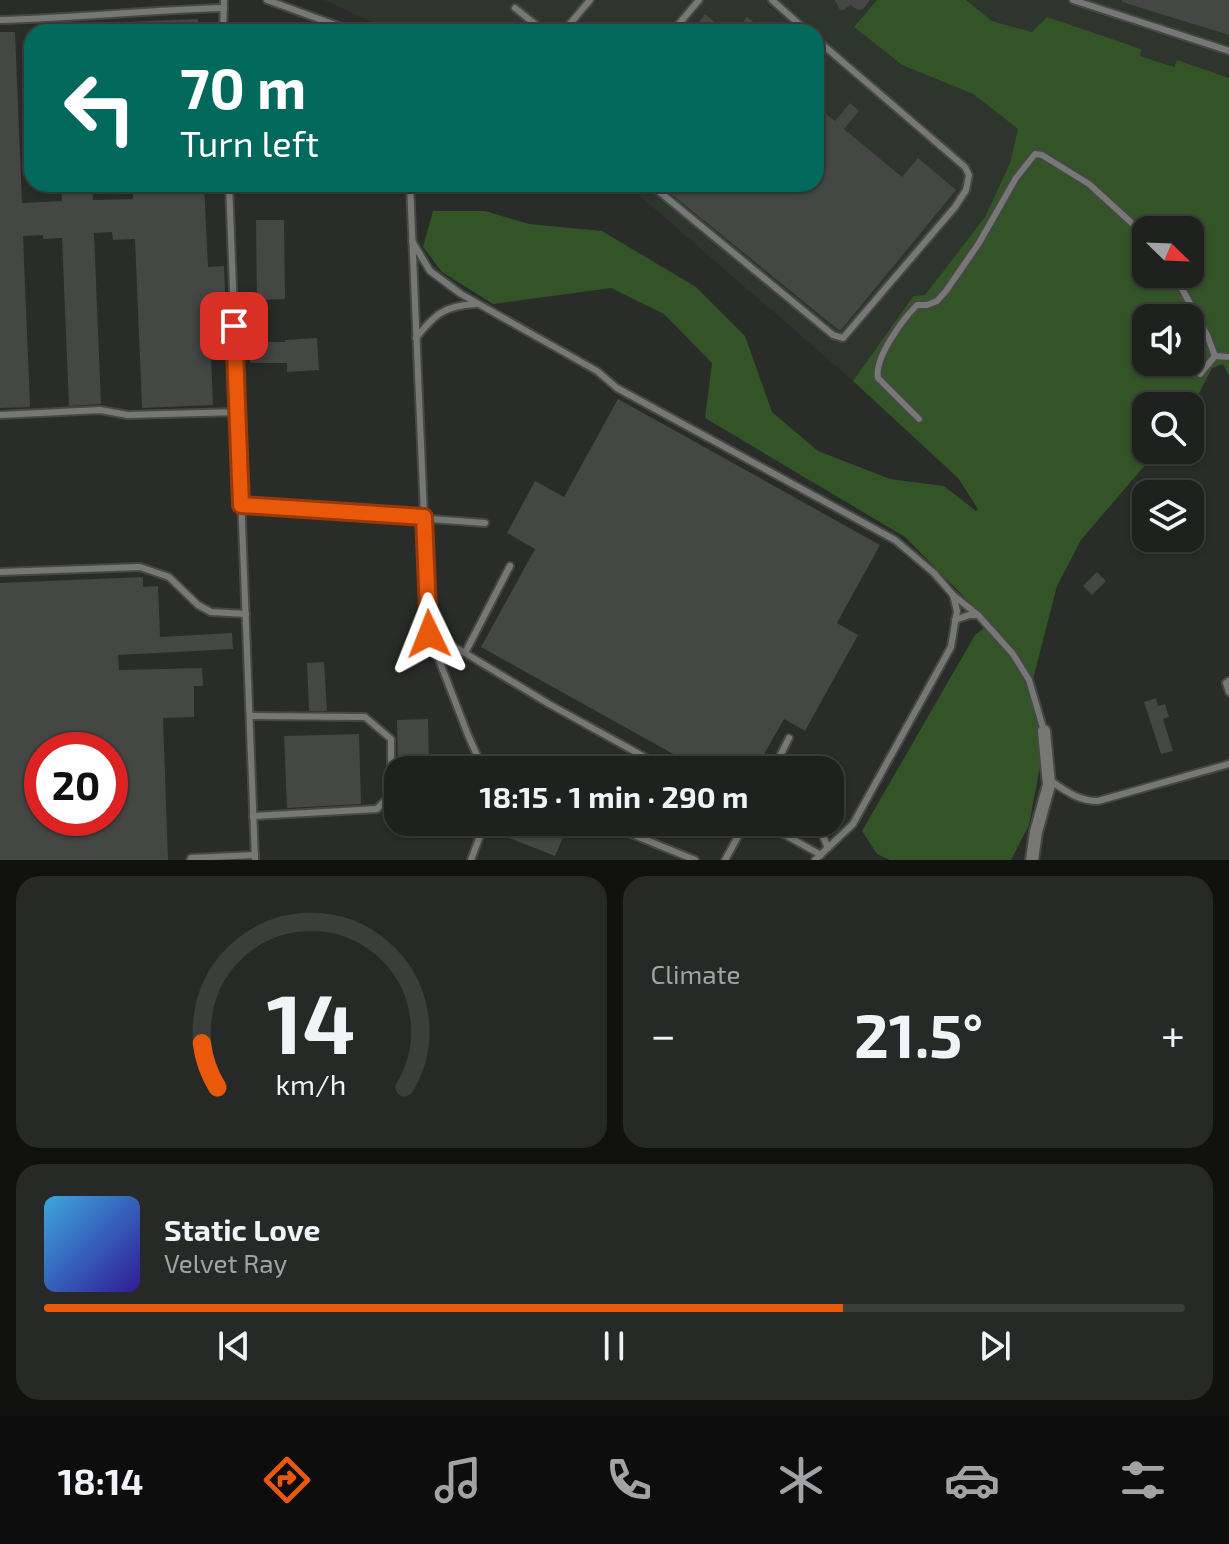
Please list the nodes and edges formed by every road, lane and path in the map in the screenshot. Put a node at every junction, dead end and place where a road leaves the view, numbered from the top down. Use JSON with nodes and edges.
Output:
{"nodes":[{"id":1,"x":267,"y":0,"type":"edge"},
{"id":2,"x":590,"y":0,"type":"edge"},
{"id":3,"x":699,"y":0,"type":"edge"},
{"id":4,"x":772,"y":0,"type":"edge"},
{"id":5,"x":1073,"y":0,"type":"edge"},
{"id":6,"x":224,"y":4,"type":"edge"},
{"id":7,"x":515,"y":8,"type":"dead end"},
{"id":8,"x":0,"y":20,"type":"edge"},
{"id":9,"x":223,"y":24,"type":"edge"},
{"id":10,"x":333,"y":24,"type":"edge"},
{"id":11,"x":535,"y":24,"type":"edge"},
{"id":12,"x":570,"y":24,"type":"edge"},
{"id":13,"x":679,"y":24,"type":"edge"},
{"id":14,"x":799,"y":24,"type":"edge"},
{"id":15,"x":824,"y":46,"type":"edge"},
{"id":16,"x":1229,"y":51,"type":"edge"},
{"id":17,"x":229,"y":192,"type":"edge"},
{"id":18,"x":410,"y":192,"type":"edge"},
{"id":19,"x":660,"y":192,"type":"edge"},
{"id":20,"x":1132,"y":223,"type":"edge"},
{"id":21,"x":412,"y":241,"type":"junction"},
{"id":22,"x":1182,"y":288,"type":"edge"},
{"id":23,"x":478,"y":304,"type":"junction"},
{"id":24,"x":416,"y":338,"type":"junction"},
{"id":25,"x":1215,"y":356,"type":"junction"},
{"id":26,"x":1229,"y":357,"type":"edge"},
{"id":27,"x":1204,"y":369,"type":"edge"},
{"id":28,"x":238,"y":412,"type":"junction"},
{"id":29,"x":0,"y":415,"type":"edge"},
{"id":30,"x":919,"y":419,"type":"dead end"},
{"id":31,"x":241,"y":505,"type":"junction"},
{"id":32,"x":424,"y":517,"type":"junction"},
{"id":33,"x":485,"y":523,"type":"dead end"},
{"id":34,"x":510,"y":566,"type":"dead end"},
{"id":35,"x":0,"y":572,"type":"edge"},
{"id":36,"x":953,"y":595,"type":"junction"},
{"id":37,"x":246,"y":614,"type":"junction"},
{"id":38,"x":978,"y":615,"type":"junction"},
{"id":39,"x":955,"y":620,"type":"junction"},
{"id":40,"x":429,"y":634,"type":"junction"},
{"id":41,"x":465,"y":653,"type":"junction"},
{"id":42,"x":1229,"y":681,"type":"edge"},
{"id":43,"x":1229,"y":692,"type":"edge"},
{"id":44,"x":250,"y":716,"type":"junction"},
{"id":45,"x":1044,"y":731,"type":"joint"},
{"id":46,"x":789,"y":738,"type":"dead end"},
{"id":47,"x":477,"y":756,"type":"edge"},
{"id":48,"x":643,"y":756,"type":"edge"},
{"id":49,"x":780,"y":756,"type":"edge"},
{"id":50,"x":1229,"y":764,"type":"edge"},
{"id":51,"x":1049,"y":780,"type":"junction"},
{"id":52,"x":253,"y":816,"type":"junction"},
{"id":53,"x":480,"y":836,"type":"edge"},
{"id":54,"x":636,"y":836,"type":"edge"},
{"id":55,"x":738,"y":836,"type":"edge"},
{"id":56,"x":784,"y":836,"type":"edge"},
{"id":57,"x":823,"y":836,"type":"edge"},
{"id":58,"x":828,"y":848,"type":"junction"},
{"id":59,"x":818,"y":857,"type":"edge"},
{"id":60,"x":255,"y":858,"type":"edge"},
{"id":61,"x":190,"y":860,"type":"edge"},
{"id":62,"x":471,"y":860,"type":"edge"},
{"id":63,"x":695,"y":860,"type":"edge"},
{"id":64,"x":725,"y":860,"type":"edge"},
{"id":65,"x":1032,"y":860,"type":"edge"}],
"edges":[{"from":1,"to":10,"type":"lane"},
{"from":2,"to":12,"type":"lane"},
{"from":3,"to":13,"type":"lane"},
{"from":4,"to":14,"type":"lane"},
{"from":5,"to":16,"type":"lane"},
{"from":6,"to":8,"type":"lane"},
{"from":6,"to":9,"type":"lane"},
{"from":7,"to":11,"type":"lane"},
{"from":15,"to":19,"type":"lane"},
{"from":17,"to":28,"type":"lane"},
{"from":18,"to":21,"type":"lane"},
{"from":20,"to":30,"type":"lane"},
{"from":21,"to":23,"type":"lane"},
{"from":21,"to":24,"type":"lane"},
{"from":22,"to":25,"type":"lane"},
{"from":23,"to":24,"type":"lane"},
{"from":23,"to":36,"type":"lane"},
{"from":24,"to":32,"type":"lane"},
{"from":25,"to":26,"type":"lane"},
{"from":25,"to":27,"type":"lane"},
{"from":28,"to":29,"type":"lane"},
{"from":28,"to":31,"type":"lane"},
{"from":31,"to":32,"type":"lane"},
{"from":31,"to":37,"type":"lane"},
{"from":32,"to":33,"type":"lane"},
{"from":32,"to":40,"type":"lane"},
{"from":34,"to":41,"type":"lane"},
{"from":35,"to":37,"type":"lane"},
{"from":36,"to":38,"type":"lane"},
{"from":36,"to":39,"type":"lane"},
{"from":37,"to":44,"type":"lane"},
{"from":38,"to":39,"type":"lane"},
{"from":38,"to":45,"type":"lane"},
{"from":39,"to":58,"type":"lane"},
{"from":40,"to":41,"type":"lane"},
{"from":40,"to":47,"type":"lane"},
{"from":41,"to":48,"type":"lane"},
{"from":42,"to":43,"type":"lane"},
{"from":44,"to":52,"type":"lane"},
{"from":44,"to":52,"type":"lane"},
{"from":45,"to":51,"type":"street"},
{"from":46,"to":49,"type":"lane"},
{"from":50,"to":51,"type":"lane"},
{"from":51,"to":65,"type":"street"},
{"from":52,"to":60,"type":"lane"},
{"from":53,"to":62,"type":"lane"},
{"from":54,"to":63,"type":"lane"},
{"from":55,"to":64,"type":"lane"},
{"from":56,"to":59,"type":"lane"},
{"from":57,"to":58,"type":"lane"},
{"from":58,"to":59,"type":"lane"},
{"from":60,"to":61,"type":"lane"}]}
